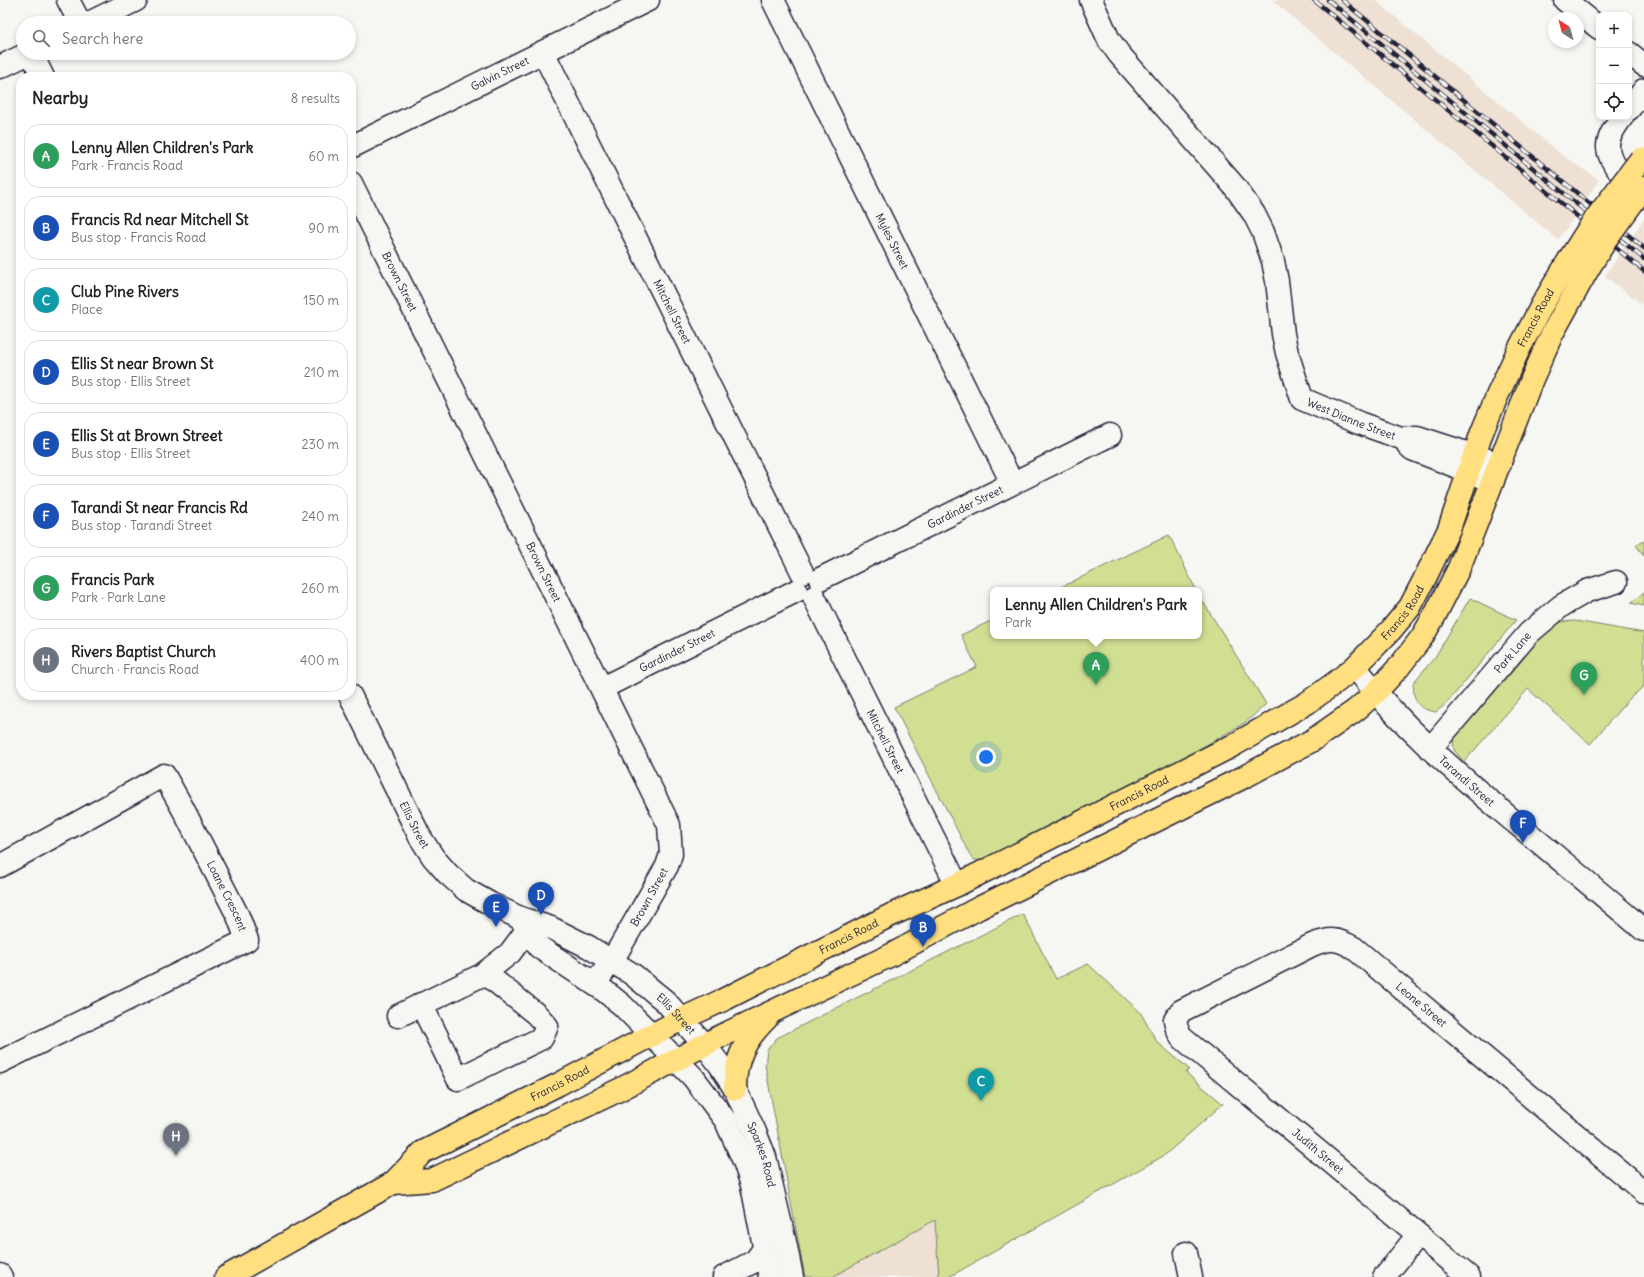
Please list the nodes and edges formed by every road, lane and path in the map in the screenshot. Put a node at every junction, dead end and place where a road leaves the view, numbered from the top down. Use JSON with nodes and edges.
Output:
{"nodes":[{"id":1,"x":68,"y":0,"type":"edge"},
{"id":2,"x":136,"y":0,"type":"edge"},
{"id":3,"x":648,"y":0,"type":"edge"},
{"id":4,"x":773,"y":0,"type":"edge"},
{"id":5,"x":1091,"y":0,"type":"edge"},
{"id":6,"x":1566,"y":0,"type":"edge"},
{"id":7,"x":76,"y":16,"type":"edge"},
{"id":8,"x":103,"y":16,"type":"edge"},
{"id":9,"x":1596,"y":25,"type":"edge"},
{"id":10,"x":543,"y":52,"type":"junction"},
{"id":11,"x":1632,"y":55,"type":"edge"},
{"id":12,"x":16,"y":60,"type":"edge"},
{"id":13,"x":34,"y":60,"type":"edge"},
{"id":14,"x":1644,"y":65,"type":"edge"},
{"id":15,"x":0,"y":67,"type":"edge"},
{"id":16,"x":40,"y":72,"type":"edge"},
{"id":17,"x":1644,"y":90,"type":"edge"},
{"id":18,"x":1632,"y":104,"type":"edge"},
{"id":19,"x":1620,"y":120,"type":"edge"},
{"id":20,"x":356,"y":145,"type":"edge"},
{"id":21,"x":1642,"y":157,"type":"edge"},
{"id":22,"x":1644,"y":187,"type":"edge"},
{"id":23,"x":356,"y":193,"type":"edge"},
{"id":24,"x":1644,"y":195,"type":"edge"},
{"id":25,"x":1110,"y":435,"type":"dead end"},
{"id":26,"x":1471,"y":463,"type":"junction"},
{"id":27,"x":1496,"y":472,"type":"junction"},
{"id":28,"x":1012,"y":483,"type":"junction"},
{"id":29,"x":1616,"y":582,"type":"dead end"},
{"id":30,"x":808,"y":585,"type":"junction"},
{"id":31,"x":1355,"y":667,"type":"junction"},
{"id":32,"x":602,"y":688,"type":"junction"},
{"id":33,"x":1375,"y":693,"type":"junction"},
{"id":34,"x":352,"y":700,"type":"edge"},
{"id":35,"x":1430,"y":749,"type":"junction"},
{"id":36,"x":0,"y":866,"type":"edge"},
{"id":37,"x":957,"y":885,"type":"junction"},
{"id":38,"x":523,"y":924,"type":"junction"},
{"id":39,"x":1644,"y":930,"type":"edge"},
{"id":40,"x":612,"y":961,"type":"junction"},
{"id":41,"x":485,"y":973,"type":"junction"},
{"id":42,"x":594,"y":984,"type":"junction"},
{"id":43,"x":421,"y":1004,"type":"junction"},
{"id":44,"x":775,"y":1010,"type":"junction"},
{"id":45,"x":398,"y":1016,"type":"dead end"},
{"id":46,"x":682,"y":1019,"type":"junction"},
{"id":47,"x":1175,"y":1020,"type":"joint"},
{"id":48,"x":652,"y":1034,"type":"junction"},
{"id":49,"x":704,"y":1044,"type":"junction"},
{"id":50,"x":675,"y":1059,"type":"junction"},
{"id":51,"x":0,"y":1062,"type":"edge"},
{"id":52,"x":735,"y":1089,"type":"junction"},
{"id":53,"x":393,"y":1183,"type":"junction"},
{"id":54,"x":1641,"y":1185,"type":"edge"},
{"id":55,"x":1418,"y":1235,"type":"junction"},
{"id":56,"x":764,"y":1249,"type":"junction"},
{"id":57,"x":1186,"y":1253,"type":"dead end"},
{"id":58,"x":226,"y":1277,"type":"edge"},
{"id":59,"x":724,"y":1277,"type":"edge"},
{"id":60,"x":770,"y":1277,"type":"edge"},
{"id":61,"x":792,"y":1277,"type":"edge"},
{"id":62,"x":1191,"y":1277,"type":"edge"},
{"id":63,"x":1384,"y":1277,"type":"edge"},
{"id":64,"x":1469,"y":1277,"type":"edge"}],
"edges":[{"from":1,"to":7,"type":"street"},
{"from":2,"to":8,"type":"street"},
{"from":3,"to":10,"type":"street","name":"Galvin Street"},
{"from":4,"to":28,"type":"street","name":"Myles Street"},
{"from":5,"to":26,"type":"street","name":"West Dianne Street"},
{"from":6,"to":9,"type":"street"},
{"from":10,"to":20,"type":"street","name":"Galvin Street"},
{"from":10,"to":30,"type":"street","name":"Mitchell Street"},
{"from":11,"to":14,"type":"street"},
{"from":12,"to":15,"type":"street"},
{"from":13,"to":16,"type":"street"},
{"from":17,"to":18,"type":"street"},
{"from":19,"to":24,"type":"street"},
{"from":21,"to":26,"type":"main road","name":"Francis Road","bridge":true},
{"from":22,"to":27,"type":"main road","name":"Francis Road","bridge":true},
{"from":23,"to":32,"type":"street","name":"Brown Street"},
{"from":25,"to":28,"type":"street","name":"Gardinder Street"},
{"from":26,"to":27,"type":"street","name":"West Dianne Street"},
{"from":26,"to":31,"type":"main road","name":"Francis Road"},
{"from":27,"to":33,"type":"main road","name":"Francis Road"},
{"from":28,"to":30,"type":"street","name":"Gardinder Street"},
{"from":29,"to":35,"type":"street","name":"Park Lane"},
{"from":30,"to":32,"type":"street","name":"Gardinder Street"},
{"from":30,"to":37,"type":"street","name":"Mitchell Street"},
{"from":31,"to":33,"type":"street","name":"Tarandi Street"},
{"from":31,"to":37,"type":"main road","name":"Francis Road"},
{"from":32,"to":40,"type":"street","name":"Brown Street"},
{"from":33,"to":35,"type":"street","name":"Tarandi Street"},
{"from":33,"to":44,"type":"main road","name":"Francis Road"},
{"from":34,"to":38,"type":"street","name":"Ellis Street"},
{"from":35,"to":39,"type":"street","name":"Tarandi Street"},
{"from":36,"to":51,"type":"street","name":"Loane Crescent"},
{"from":37,"to":46,"type":"main road","name":"Francis Road"},
{"from":38,"to":40,"type":"street","name":"Ellis Street"},
{"from":38,"to":41,"type":"street"},
{"from":38,"to":42,"type":"street","name":"Ellis Street"},
{"from":40,"to":42,"type":"street","name":"Brown Street"},
{"from":40,"to":46,"type":"street","name":"Ellis Street"},
{"from":41,"to":43,"type":"street"},
{"from":41,"to":43,"type":"street"},
{"from":42,"to":48,"type":"street","name":"Ellis Street"},
{"from":43,"to":45,"type":"street"},
{"from":44,"to":49,"type":"main road","name":"Francis Road"},
{"from":44,"to":52,"type":"main road"},
{"from":46,"to":48,"type":"main road","name":"Francis Road"},
{"from":46,"to":49,"type":"street","name":"Ellis Street"},
{"from":47,"to":54,"type":"street","name":"Leone Street"},
{"from":47,"to":55,"type":"street","name":"Judith Street"},
{"from":48,"to":50,"type":"street","name":"Ellis Street"},
{"from":48,"to":53,"type":"main road","name":"Francis Road"},
{"from":49,"to":50,"type":"main road","name":"Francis Road"},
{"from":49,"to":52,"type":"street","name":"Sparkes Road"},
{"from":50,"to":53,"type":"main road","name":"Francis Road"},
{"from":50,"to":56,"type":"street","name":"Sparkes Road"},
{"from":52,"to":61,"type":"street","name":"Sparkes Road"},
{"from":53,"to":58,"type":"main road","name":"Francis Road"},
{"from":55,"to":63,"type":"street"},
{"from":55,"to":64,"type":"street","name":"Judith Street"},
{"from":56,"to":59,"type":"street"},
{"from":56,"to":60,"type":"street","name":"Sparkes Road"},
{"from":57,"to":62,"type":"street"}]}
